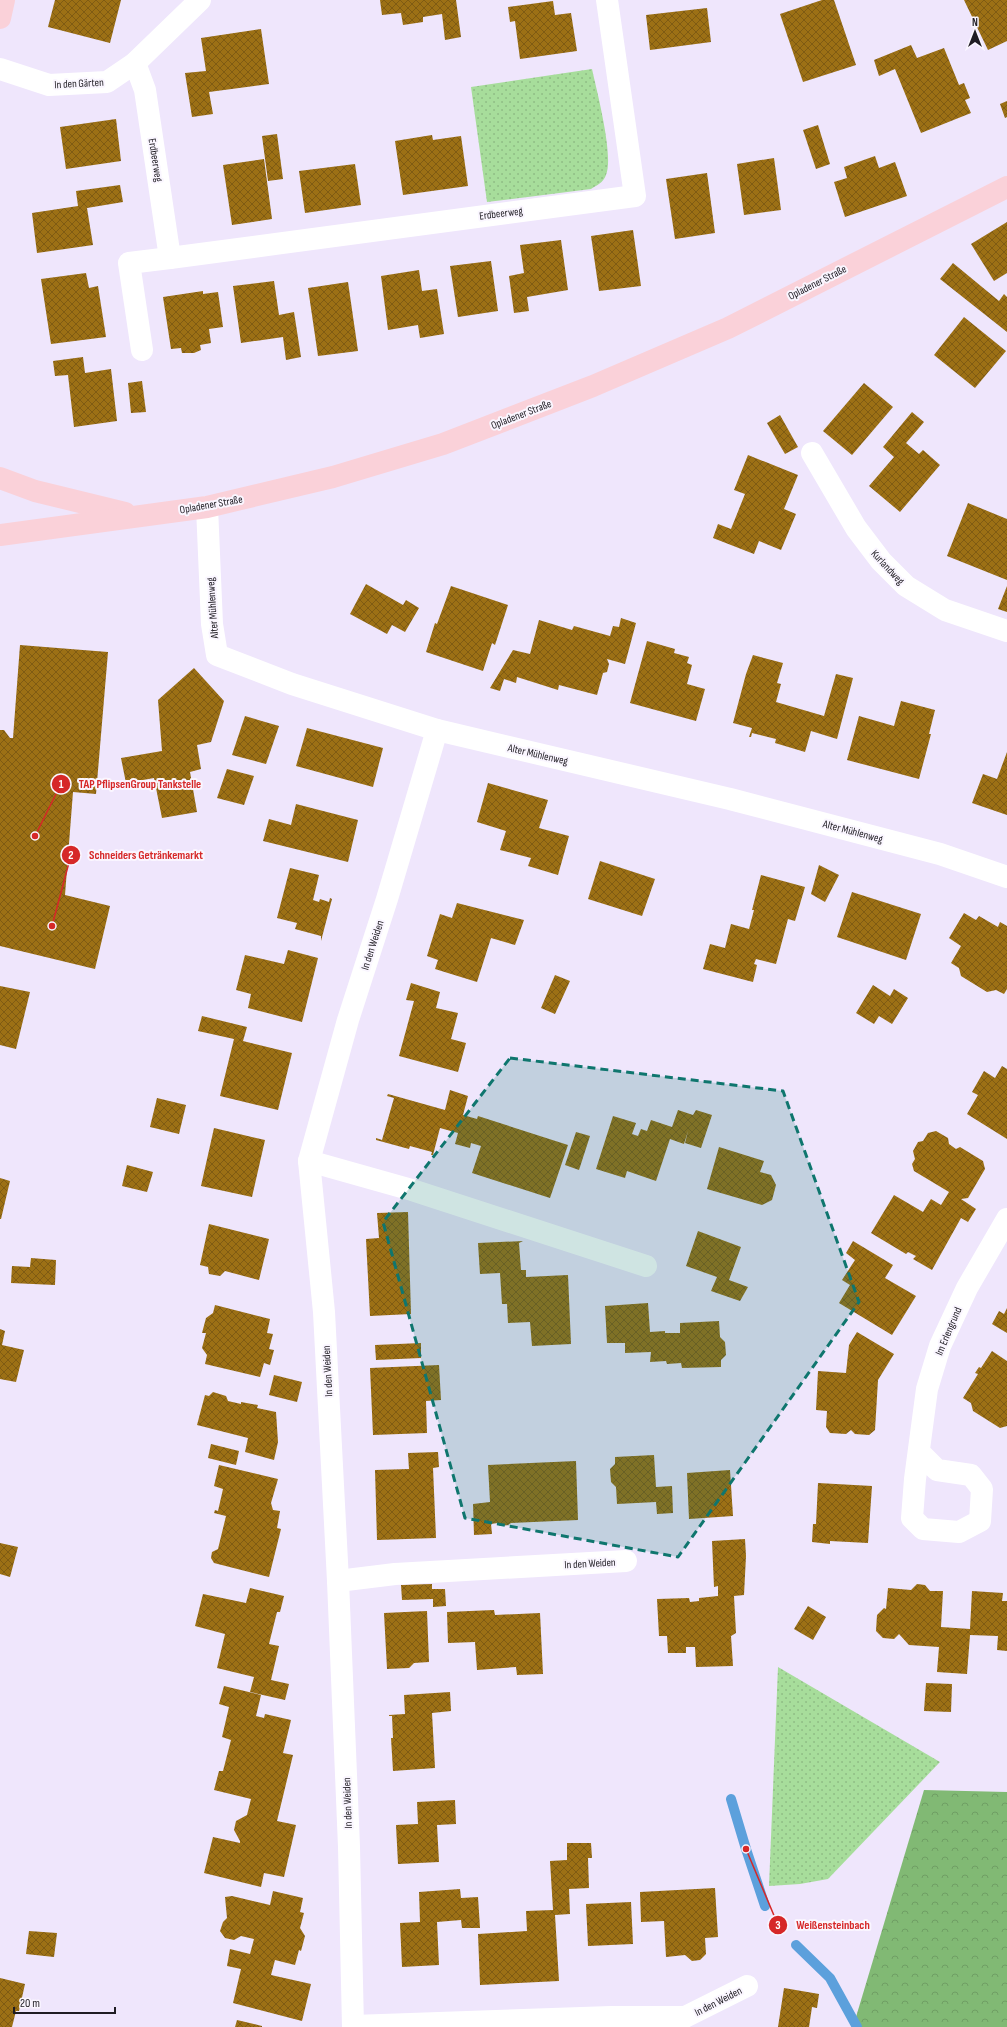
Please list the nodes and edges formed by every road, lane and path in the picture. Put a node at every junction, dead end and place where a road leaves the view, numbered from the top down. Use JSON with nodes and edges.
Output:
{"nodes":[{"id":1,"x":4,"y":0,"type":"edge"},
{"id":2,"x":200,"y":0,"type":"edge"},
{"id":3,"x":607,"y":0,"type":"edge"},
{"id":4,"x":0,"y":18,"type":"edge"},
{"id":5,"x":135,"y":63,"type":"junction"},
{"id":6,"x":0,"y":69,"type":"edge"},
{"id":7,"x":1007,"y":187,"type":"edge"},
{"id":8,"x":170,"y":258,"type":"junction"},
{"id":9,"x":142,"y":350,"type":"dead end"},
{"id":10,"x":812,"y":453,"type":"dead end"},
{"id":11,"x":0,"y":478,"type":"edge"},
{"id":12,"x":207,"y":507,"type":"junction"},
{"id":13,"x":136,"y":516,"type":"junction"},
{"id":14,"x":0,"y":535,"type":"edge"},
{"id":15,"x":1007,"y":631,"type":"edge"},
{"id":16,"x":437,"y":730,"type":"junction"},
{"id":17,"x":1007,"y":877,"type":"edge"},
{"id":18,"x":309,"y":1161,"type":"junction"},
{"id":19,"x":1007,"y":1219,"type":"edge"},
{"id":20,"x":646,"y":1266,"type":"dead end"},
{"id":21,"x":920,"y":1452,"type":"dead end"},
{"id":22,"x":626,"y":1561,"type":"dead end"},
{"id":23,"x":338,"y":1581,"type":"junction"},
{"id":24,"x":747,"y":1986,"type":"dead end"},
{"id":25,"x":353,"y":2026,"type":"edge"}],
"edges":[{"from":1,"to":4,"type":"main road"},
{"from":2,"to":5,"type":"street","name":"In den Gärten"},
{"from":3,"to":8,"type":"street","name":"Erdbeerweg"},
{"from":5,"to":6,"type":"street","name":"In den Gärten"},
{"from":5,"to":8,"type":"street","name":"Erdbeerweg"},
{"from":7,"to":12,"type":"main road","name":"Opladener Straße"},
{"from":8,"to":9,"type":"street","name":"Erdbeerweg"},
{"from":10,"to":15,"type":"street","name":"Kurlandweg"},
{"from":11,"to":13,"type":"main road"},
{"from":12,"to":13,"type":"main road","name":"Opladener Straße"},
{"from":12,"to":16,"type":"street","name":"Alter Mühlenweg"},
{"from":13,"to":14,"type":"main road","name":"Opladener Straße"},
{"from":16,"to":17,"type":"street","name":"Alter Mühlenweg"},
{"from":16,"to":18,"type":"street","name":"In den Weiden"},
{"from":18,"to":20,"type":"street"},
{"from":18,"to":23,"type":"street","name":"In den Weiden"},
{"from":19,"to":21,"type":"street","name":"Im Erlengrund"},
{"from":22,"to":23,"type":"street","name":"In den Weiden"},
{"from":23,"to":25,"type":"street","name":"In den Weiden"},
{"from":24,"to":25,"type":"street","name":"In den Weiden"}]}
